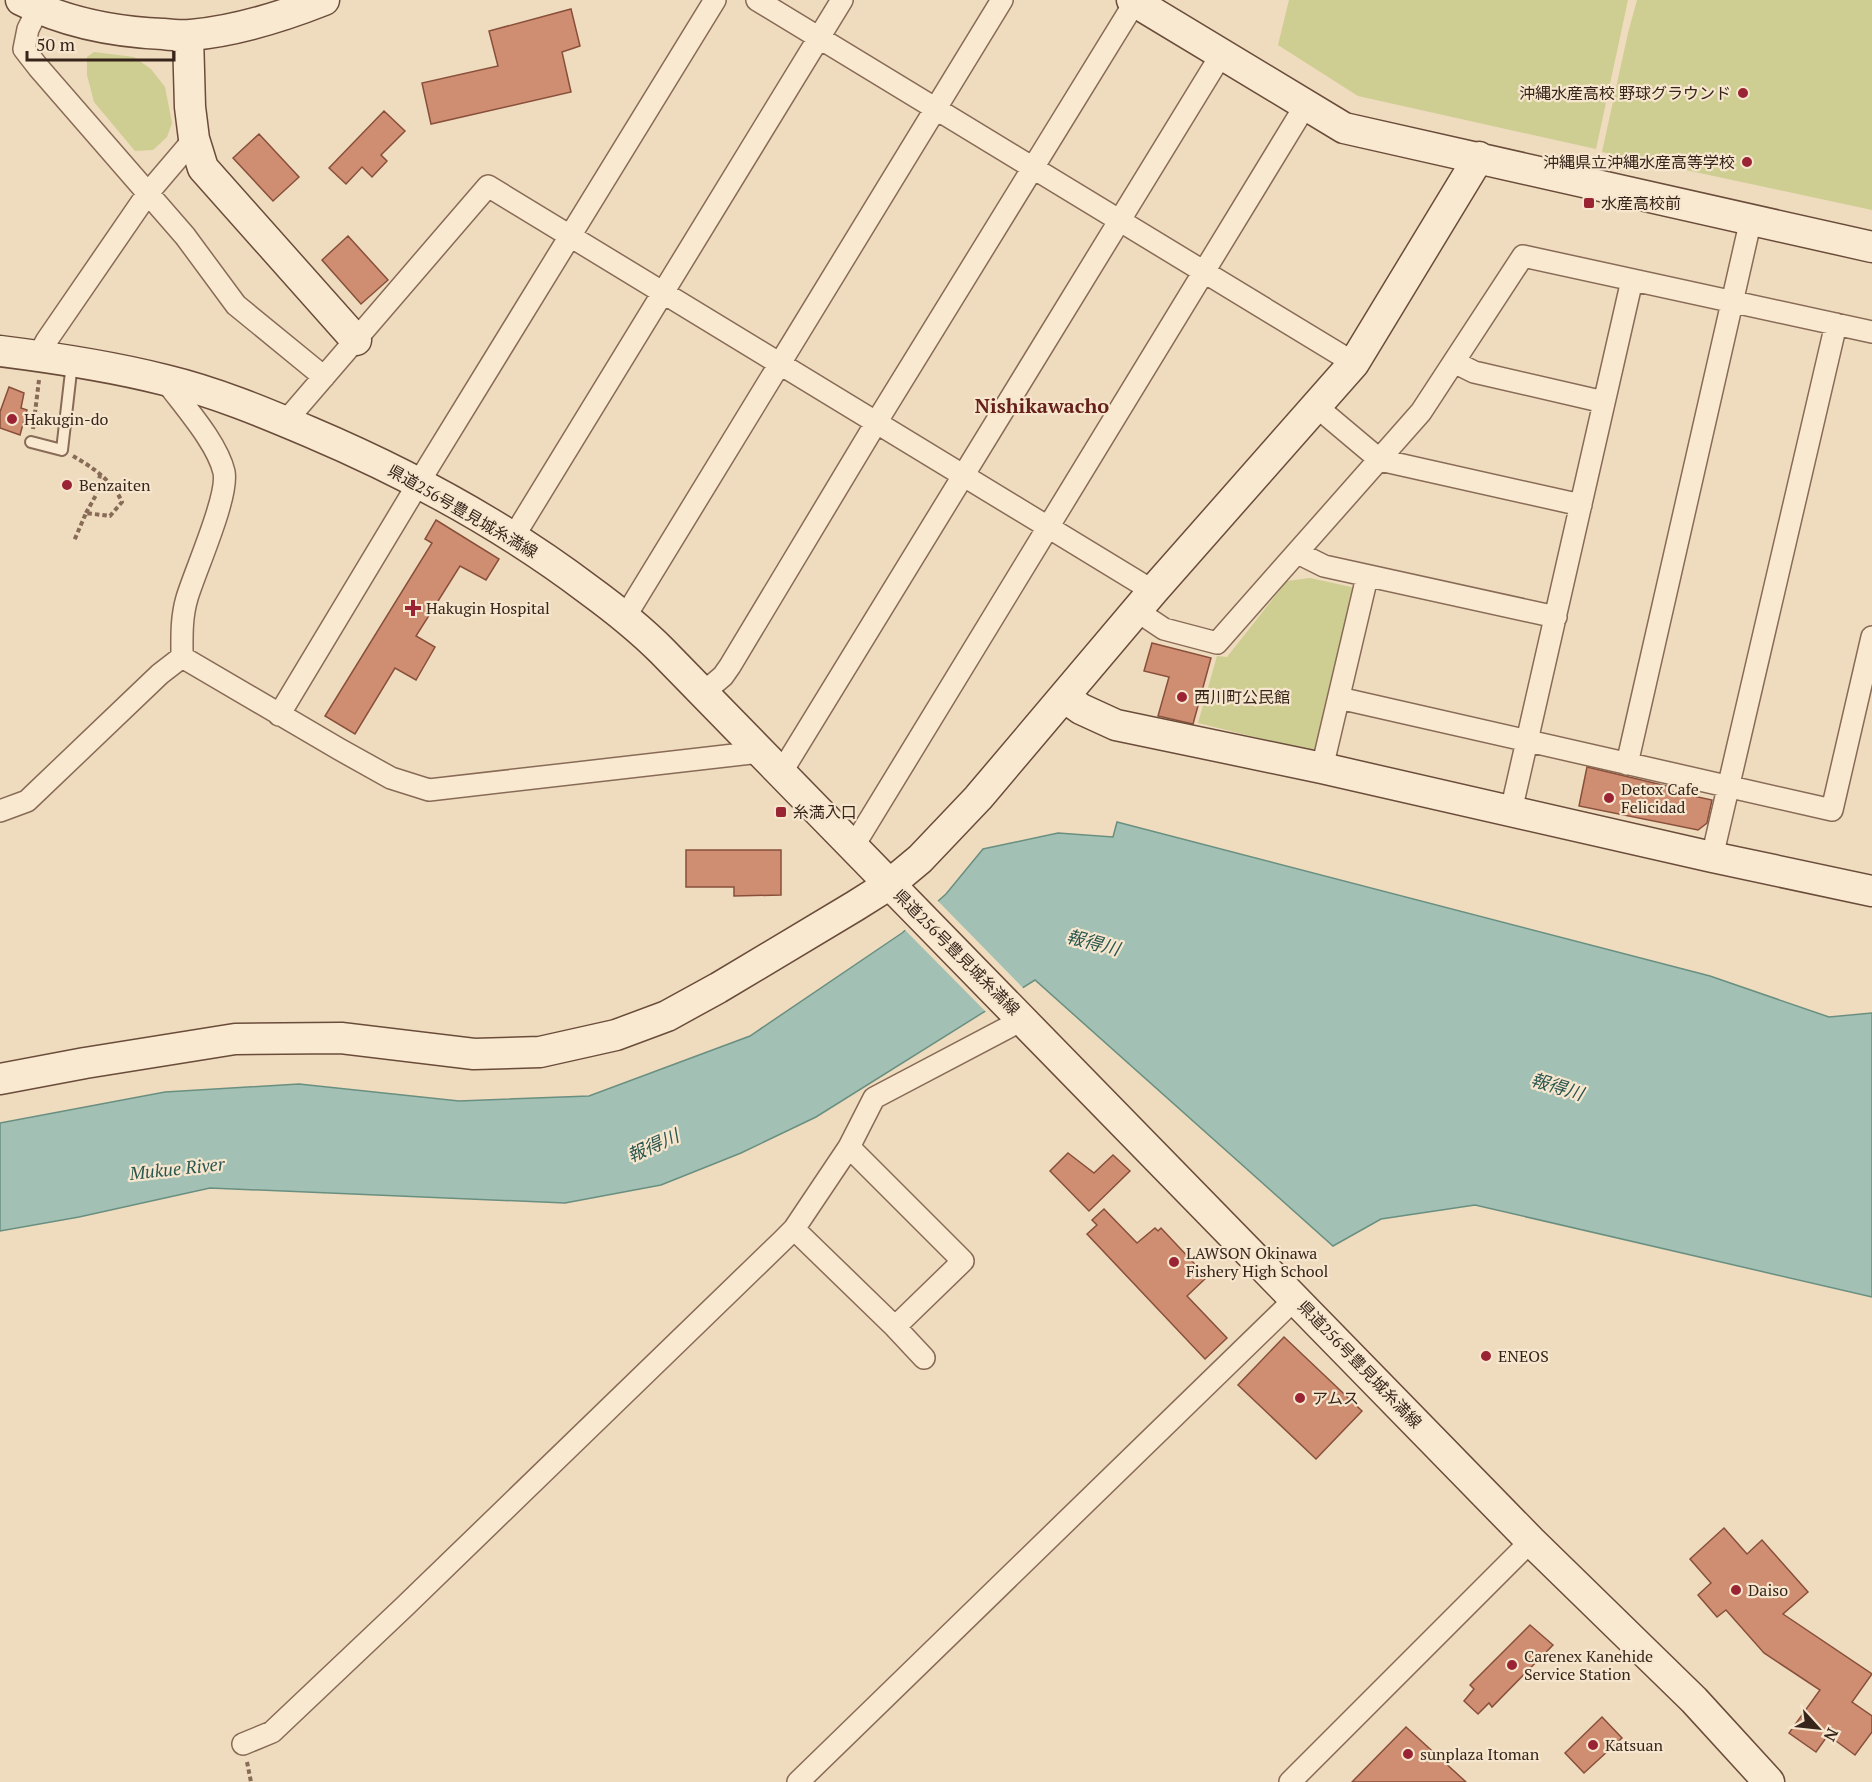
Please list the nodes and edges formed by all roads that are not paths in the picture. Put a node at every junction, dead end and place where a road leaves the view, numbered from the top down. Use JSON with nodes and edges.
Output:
{"nodes":[{"id":1,"x":324,"y":0,"type":"edge"},
{"id":2,"x":715,"y":0,"type":"edge"},
{"id":3,"x":757,"y":0,"type":"edge"},
{"id":4,"x":842,"y":0,"type":"edge"},
{"id":5,"x":1002,"y":0,"type":"edge"},
{"id":6,"x":1133,"y":1,"type":"edge"},
{"id":7,"x":30,"y":4,"type":"edge"},
{"id":8,"x":188,"y":36,"type":"junction"},
{"id":9,"x":819,"y":38,"type":"junction"},
{"id":10,"x":1221,"y":55,"type":"junction"},
{"id":11,"x":1305,"y":106,"type":"junction"},
{"id":12,"x":936,"y":109,"type":"junction"},
{"id":13,"x":194,"y":139,"type":"junction"},
{"id":14,"x":1479,"y":157,"type":"junction"},
{"id":15,"x":1034,"y":168,"type":"junction"},
{"id":16,"x":148,"y":194,"type":"junction"},
{"id":17,"x":1751,"y":219,"type":"junction"},
{"id":18,"x":1119,"y":220,"type":"junction"},
{"id":19,"x":570,"y":236,"type":"junction"},
{"id":20,"x":1872,"y":247,"type":"edge"},
{"id":21,"x":1204,"y":272,"type":"junction"},
{"id":22,"x":1632,"y":280,"type":"junction"},
{"id":23,"x":663,"y":293,"type":"junction"},
{"id":24,"x":1732,"y":302,"type":"junction"},
{"id":25,"x":1836,"y":324,"type":"junction"},
{"id":26,"x":1872,"y":332,"type":"edge"},
{"id":27,"x":356,"y":340,"type":"junction"},
{"id":28,"x":0,"y":351,"type":"edge"},
{"id":29,"x":72,"y":360,"type":"junction"},
{"id":30,"x":1454,"y":362,"type":"junction"},
{"id":31,"x":1354,"y":363,"type":"junction"},
{"id":32,"x":780,"y":364,"type":"junction"},
{"id":33,"x":39,"y":369,"type":"junction"},
{"id":34,"x":324,"y":377,"type":"junction"},
{"id":35,"x":165,"y":380,"type":"junction"},
{"id":36,"x":1604,"y":402,"type":"junction"},
{"id":37,"x":1317,"y":407,"type":"junction"},
{"id":38,"x":285,"y":422,"type":"junction"},
{"id":39,"x":876,"y":423,"type":"junction"},
{"id":40,"x":31,"y":442,"type":"road end"},
{"id":41,"x":1380,"y":460,"type":"junction"},
{"id":42,"x":962,"y":475,"type":"junction"},
{"id":43,"x":418,"y":482,"type":"junction"},
{"id":44,"x":1581,"y":505,"type":"junction"},
{"id":45,"x":1048,"y":527,"type":"junction"},
{"id":46,"x":514,"y":536,"type":"junction"},
{"id":47,"x":1298,"y":553,"type":"junction"},
{"id":48,"x":1366,"y":577,"type":"junction"},
{"id":49,"x":1145,"y":601,"type":"junction"},
{"id":50,"x":625,"y":617,"type":"junction"},
{"id":51,"x":1556,"y":617,"type":"junction"},
{"id":52,"x":1872,"y":637,"type":"edge"},
{"id":53,"x":182,"y":657,"type":"junction"},
{"id":54,"x":703,"y":693,"type":"junction"},
{"id":55,"x":1064,"y":697,"type":"junction"},
{"id":56,"x":1339,"y":698,"type":"junction"},
{"id":57,"x":279,"y":715,"type":"junction"},
{"id":58,"x":1527,"y":741,"type":"junction"},
{"id":59,"x":760,"y":752,"type":"junction"},
{"id":60,"x":1627,"y":764,"type":"junction"},
{"id":61,"x":1322,"y":768,"type":"junction"},
{"id":62,"x":781,"y":773,"type":"junction"},
{"id":63,"x":1728,"y":786,"type":"junction"},
{"id":64,"x":0,"y":811,"type":"edge"},
{"id":65,"x":1511,"y":811,"type":"junction"},
{"id":66,"x":853,"y":846,"type":"junction"},
{"id":67,"x":1712,"y":857,"type":"junction"},
{"id":68,"x":890,"y":884,"type":"junction"},
{"id":69,"x":1872,"y":891,"type":"edge"},
{"id":70,"x":1018,"y":1013,"type":"junction"},
{"id":71,"x":0,"y":1079,"type":"edge"},
{"id":72,"x":849,"y":1147,"type":"junction"},
{"id":73,"x":794,"y":1229,"type":"junction"},
{"id":74,"x":1296,"y":1298,"type":"junction"},
{"id":75,"x":895,"y":1327,"type":"junction"},
{"id":76,"x":924,"y":1358,"type":"dead end"},
{"id":77,"x":1531,"y":1541,"type":"junction"},
{"id":78,"x":243,"y":1744,"type":"dead end"},
{"id":79,"x":798,"y":1782,"type":"edge"},
{"id":80,"x":1290,"y":1782,"type":"edge"},
{"id":81,"x":1769,"y":1782,"type":"edge"}],
"edges":[{"from":1,"to":8,"type":"street"},
{"from":2,"to":19,"type":"street"},
{"from":3,"to":9,"type":"street"},
{"from":4,"to":9,"type":"street"},
{"from":5,"to":12,"type":"street"},
{"from":6,"to":10,"type":"street"},
{"from":6,"to":15,"type":"street"},
{"from":7,"to":8,"type":"street"},
{"from":7,"to":16,"type":"street"},
{"from":8,"to":13,"type":"street"},
{"from":9,"to":12,"type":"street"},
{"from":9,"to":23,"type":"street"},
{"from":10,"to":11,"type":"street"},
{"from":10,"to":18,"type":"street"},
{"from":11,"to":14,"type":"street"},
{"from":11,"to":21,"type":"street"},
{"from":12,"to":15,"type":"street"},
{"from":12,"to":32,"type":"street"},
{"from":13,"to":16,"type":"street"},
{"from":13,"to":27,"type":"street"},
{"from":14,"to":17,"type":"street"},
{"from":14,"to":31,"type":"street"},
{"from":15,"to":18,"type":"street"},
{"from":15,"to":39,"type":"street"},
{"from":16,"to":33,"type":"street"},
{"from":16,"to":34,"type":"street"},
{"from":17,"to":20,"type":"street"},
{"from":17,"to":24,"type":"street"},
{"from":18,"to":21,"type":"street"},
{"from":18,"to":42,"type":"street"},
{"from":19,"to":23,"type":"street"},
{"from":19,"to":27,"type":"street"},
{"from":19,"to":43,"type":"street"},
{"from":21,"to":31,"type":"street"},
{"from":21,"to":45,"type":"street"},
{"from":22,"to":24,"type":"street"},
{"from":22,"to":30,"type":"street"},
{"from":22,"to":36,"type":"street"},
{"from":23,"to":32,"type":"street"},
{"from":23,"to":46,"type":"street"},
{"from":24,"to":25,"type":"street"},
{"from":24,"to":60,"type":"street"},
{"from":25,"to":26,"type":"street"},
{"from":25,"to":63,"type":"street"},
{"from":27,"to":34,"type":"street"},
{"from":28,"to":33,"type":"street","name":"県道256号豊見城糸満線"},
{"from":29,"to":33,"type":"street","name":"県道256号豊見城糸満線"},
{"from":29,"to":35,"type":"street","name":"県道256号豊見城糸満線"},
{"from":29,"to":40,"type":"lane"},
{"from":30,"to":36,"type":"street"},
{"from":30,"to":41,"type":"street"},
{"from":31,"to":37,"type":"street"},
{"from":32,"to":39,"type":"street"},
{"from":32,"to":50,"type":"street"},
{"from":34,"to":38,"type":"street"},
{"from":35,"to":38,"type":"street","name":"県道256号豊見城糸満線"},
{"from":35,"to":53,"type":"street"},
{"from":36,"to":44,"type":"street"},
{"from":37,"to":41,"type":"street"},
{"from":37,"to":49,"type":"street"},
{"from":38,"to":43,"type":"street","name":"県道256号豊見城糸満線"},
{"from":39,"to":42,"type":"street"},
{"from":39,"to":54,"type":"street"},
{"from":41,"to":44,"type":"street"},
{"from":41,"to":47,"type":"street"},
{"from":42,"to":45,"type":"street"},
{"from":42,"to":62,"type":"street"},
{"from":43,"to":46,"type":"street","name":"県道256号豊見城糸満線"},
{"from":43,"to":57,"type":"street"},
{"from":44,"to":51,"type":"street"},
{"from":45,"to":49,"type":"street"},
{"from":45,"to":66,"type":"street"},
{"from":46,"to":50,"type":"street","name":"県道256号豊見城糸満線"},
{"from":47,"to":48,"type":"street"},
{"from":47,"to":49,"type":"street"},
{"from":48,"to":51,"type":"street"},
{"from":48,"to":56,"type":"street"},
{"from":49,"to":55,"type":"street"},
{"from":50,"to":54,"type":"street","name":"県道256号豊見城糸満線"},
{"from":51,"to":58,"type":"street"},
{"from":52,"to":63,"type":"street"},
{"from":53,"to":57,"type":"street"},
{"from":53,"to":64,"type":"street"},
{"from":54,"to":59,"type":"street","name":"県道256号豊見城糸満線"},
{"from":55,"to":61,"type":"street"},
{"from":55,"to":68,"type":"street"},
{"from":56,"to":58,"type":"street"},
{"from":56,"to":61,"type":"street"},
{"from":57,"to":59,"type":"street"},
{"from":58,"to":60,"type":"street"},
{"from":58,"to":65,"type":"street"},
{"from":59,"to":62,"type":"street","name":"県道256号豊見城糸満線"},
{"from":60,"to":63,"type":"street"},
{"from":61,"to":65,"type":"street"},
{"from":62,"to":66,"type":"street","name":"県道256号豊見城糸満線"},
{"from":63,"to":67,"type":"street"},
{"from":65,"to":67,"type":"street"},
{"from":66,"to":68,"type":"street","name":"県道256号豊見城糸満線"},
{"from":67,"to":69,"type":"street"},
{"from":68,"to":70,"type":"street","name":"県道256号豊見城糸満線"},
{"from":68,"to":71,"type":"street"},
{"from":70,"to":72,"type":"street"},
{"from":70,"to":74,"type":"street","name":"県道256号豊見城糸満線"},
{"from":72,"to":73,"type":"street"},
{"from":72,"to":75,"type":"street"},
{"from":73,"to":75,"type":"street"},
{"from":73,"to":78,"type":"street"},
{"from":74,"to":77,"type":"street","name":"県道256号豊見城糸満線"},
{"from":74,"to":79,"type":"street"},
{"from":75,"to":76,"type":"street"},
{"from":77,"to":80,"type":"street"},
{"from":77,"to":81,"type":"street","name":"県道256号豊見城糸満線"}]}
